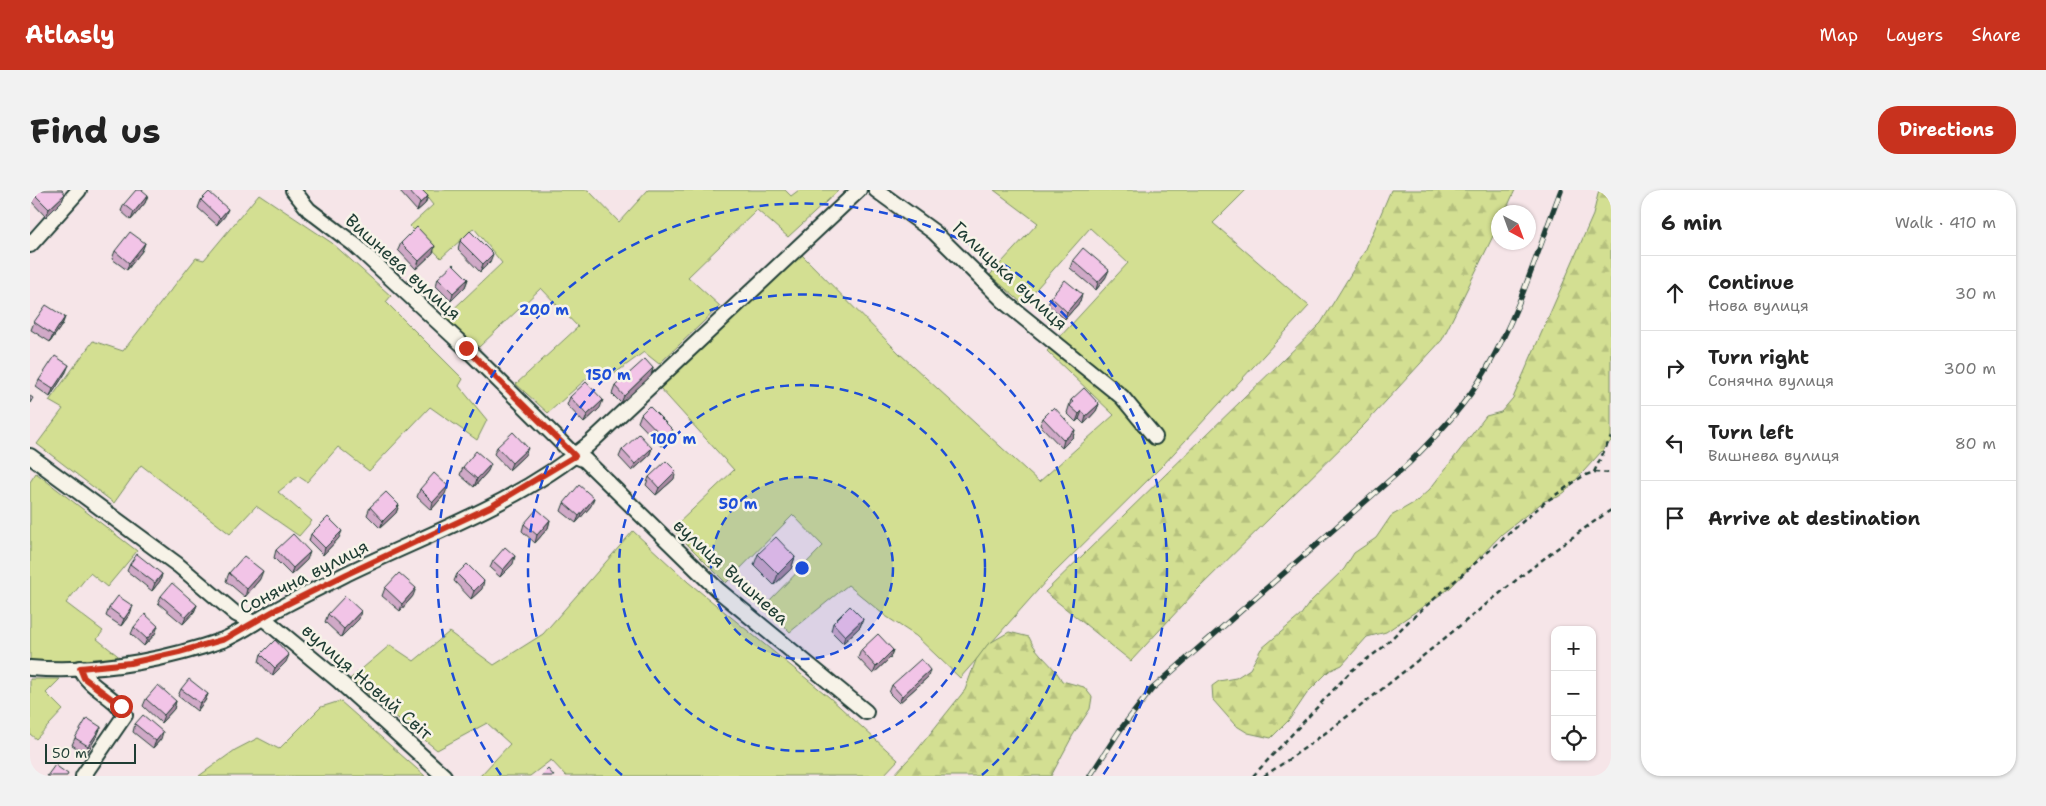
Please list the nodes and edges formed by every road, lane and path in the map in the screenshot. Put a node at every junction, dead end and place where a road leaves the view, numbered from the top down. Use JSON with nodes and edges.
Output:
{"nodes":[{"id":1,"x":79,"y":190,"type":"edge"},
{"id":2,"x":293,"y":190,"type":"edge"},
{"id":3,"x":859,"y":190,"type":"edge"},
{"id":4,"x":876,"y":190,"type":"edge"},
{"id":5,"x":30,"y":245,"type":"edge"},
{"id":6,"x":1155,"y":437,"type":"dead end"},
{"id":7,"x":1611,"y":437,"type":"edge"},
{"id":8,"x":30,"y":456,"type":"edge"},
{"id":9,"x":575,"y":456,"type":"junction"},
{"id":10,"x":1594,"y":472,"type":"junction"},
{"id":11,"x":1611,"y":473,"type":"edge"},
{"id":12,"x":1611,"y":510,"type":"edge"},
{"id":13,"x":258,"y":620,"type":"junction"},
{"id":14,"x":30,"y":668,"type":"edge"},
{"id":15,"x":80,"y":668,"type":"junction"},
{"id":16,"x":866,"y":712,"type":"dead end"},
{"id":17,"x":83,"y":776,"type":"edge"},
{"id":18,"x":444,"y":776,"type":"edge"},
{"id":19,"x":1253,"y":776,"type":"edge"},
{"id":20,"x":1264,"y":776,"type":"edge"}],
"edges":[{"from":1,"to":5,"type":"street"},
{"from":2,"to":9,"type":"street","name":"Вишнева вулиця"},
{"from":3,"to":9,"type":"street","name":"Сонячна вулиця"},
{"from":4,"to":6,"type":"street","name":"Галицька вулиця"},
{"from":7,"to":10,"type":"path"},
{"from":8,"to":13,"type":"street","name":"вулиця Новий Світ"},
{"from":9,"to":13,"type":"street","name":"Сонячна вулиця"},
{"from":9,"to":16,"type":"street","name":"вулиця Вишнева"},
{"from":10,"to":11,"type":"path"},
{"from":10,"to":19,"type":"path"},
{"from":12,"to":20,"type":"path"},
{"from":13,"to":15,"type":"street","name":"Сонячна вулиця"},
{"from":13,"to":18,"type":"street","name":"вулиця Новий Світ"},
{"from":14,"to":15,"type":"street","name":"Сонячна вулиця"},
{"from":15,"to":17,"type":"street"}]}
